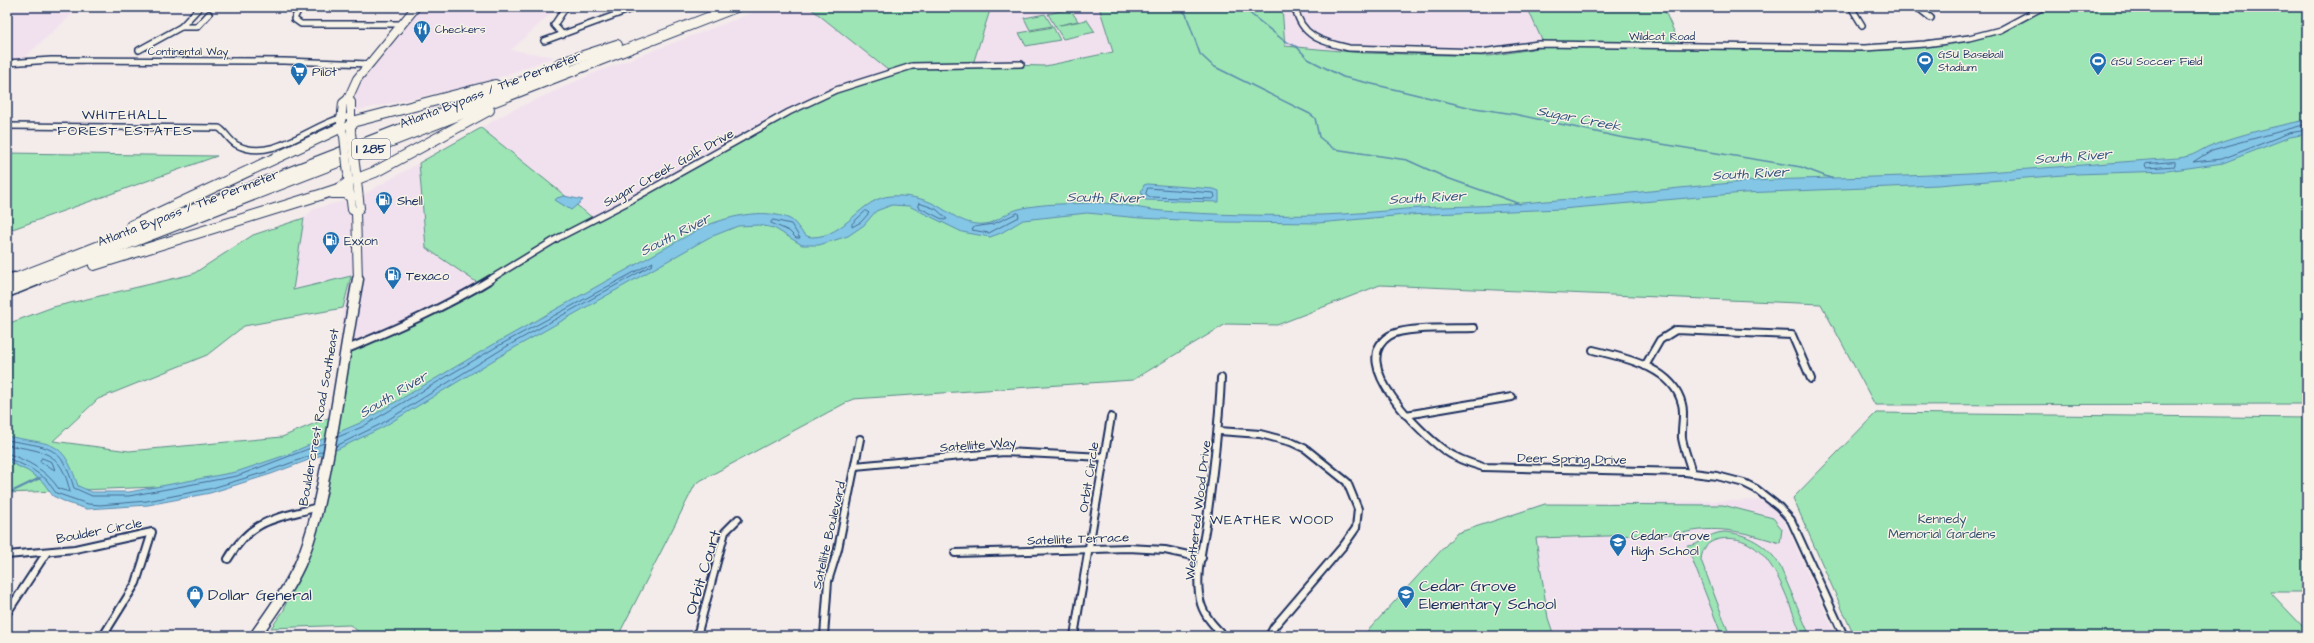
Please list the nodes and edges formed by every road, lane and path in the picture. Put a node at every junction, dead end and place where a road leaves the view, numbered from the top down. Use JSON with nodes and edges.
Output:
{"nodes":[{"id":1,"x":200,"y":7,"type":"edge"},
{"id":2,"x":300,"y":7,"type":"edge"},
{"id":3,"x":416,"y":7,"type":"edge"},
{"id":4,"x":566,"y":7,"type":"edge"},
{"id":5,"x":637,"y":7,"type":"edge"},
{"id":6,"x":716,"y":7,"type":"edge"},
{"id":7,"x":736,"y":7,"type":"edge"},
{"id":8,"x":1295,"y":7,"type":"edge"},
{"id":9,"x":1851,"y":7,"type":"edge"},
{"id":10,"x":1917,"y":7,"type":"edge"},
{"id":11,"x":2042,"y":7,"type":"edge"},
{"id":12,"x":209,"y":14,"type":"dead end"},
{"id":13,"x":1931,"y":18,"type":"dead end"},
{"id":14,"x":702,"y":20,"type":"junction"},
{"id":15,"x":401,"y":24,"type":"junction"},
{"id":16,"x":1862,"y":24,"type":"dead end"},
{"id":17,"x":181,"y":27,"type":"junction"},
{"id":18,"x":563,"y":35,"type":"junction"},
{"id":19,"x":544,"y":41,"type":"dead end"},
{"id":20,"x":617,"y":45,"type":"junction"},
{"id":21,"x":139,"y":50,"type":"dead end"},
{"id":22,"x":7,"y":63,"type":"edge"},
{"id":23,"x":370,"y":64,"type":"junction"},
{"id":24,"x":1021,"y":64,"type":"dead end"},
{"id":25,"x":7,"y":126,"type":"edge"},
{"id":26,"x":346,"y":126,"type":"junction"},
{"id":27,"x":352,"y":177,"type":"junction"},
{"id":28,"x":323,"y":194,"type":"junction"},
{"id":29,"x":351,"y":197,"type":"junction"},
{"id":30,"x":356,"y":212,"type":"junction"},
{"id":31,"x":7,"y":275,"type":"edge"},
{"id":32,"x":7,"y":282,"type":"edge"},
{"id":33,"x":7,"y":292,"type":"edge"},
{"id":34,"x":7,"y":296,"type":"edge"},
{"id":35,"x":1474,"y":328,"type":"dead end"},
{"id":36,"x":344,"y":350,"type":"junction"},
{"id":37,"x":1592,"y":350,"type":"dead end"},
{"id":38,"x":1645,"y":366,"type":"junction"},
{"id":39,"x":1221,"y":378,"type":"dead end"},
{"id":40,"x":1811,"y":379,"type":"dead end"},
{"id":41,"x":1512,"y":397,"type":"dead end"},
{"id":42,"x":1406,"y":415,"type":"junction"},
{"id":43,"x":1111,"y":417,"type":"dead end"},
{"id":44,"x":1219,"y":431,"type":"junction"},
{"id":45,"x":860,"y":439,"type":"dead end"},
{"id":46,"x":1103,"y":457,"type":"junction"},
{"id":47,"x":855,"y":466,"type":"junction"},
{"id":48,"x":1692,"y":473,"type":"junction"},
{"id":49,"x":318,"y":507,"type":"junction"},
{"id":50,"x":738,"y":519,"type":"dead end"},
{"id":51,"x":1089,"y":550,"type":"junction"},
{"id":52,"x":47,"y":552,"type":"junction"},
{"id":53,"x":954,"y":553,"type":"dead end"},
{"id":54,"x":7,"y":555,"type":"edge"},
{"id":55,"x":1202,"y":558,"type":"junction"},
{"id":56,"x":228,"y":559,"type":"dead end"},
{"id":57,"x":7,"y":613,"type":"edge"},
{"id":58,"x":103,"y":636,"type":"edge"},
{"id":59,"x":255,"y":636,"type":"edge"},
{"id":60,"x":697,"y":636,"type":"edge"},
{"id":61,"x":824,"y":636,"type":"edge"},
{"id":62,"x":1074,"y":636,"type":"edge"},
{"id":63,"x":1224,"y":636,"type":"edge"},
{"id":64,"x":1269,"y":636,"type":"edge"},
{"id":65,"x":1844,"y":636,"type":"edge"}],
"edges":[{"from":1,"to":17,"type":"street"},
{"from":2,"to":15,"type":"street"},
{"from":3,"to":15,"type":"street","name":"Bouldercrest Road Southeast"},
{"from":4,"to":18,"type":"street"},
{"from":5,"to":18,"type":"street"},
{"from":6,"to":20,"type":"highway","name":"Atlanta Bypass / The Perimeter","number":"I 285"},
{"from":7,"to":14,"type":"highway","name":"Atlanta Bypass / The Perimeter","number":"I 285"},
{"from":8,"to":11,"type":"street","name":"Wildcat Road"},
{"from":9,"to":16,"type":"street"},
{"from":10,"to":13,"type":"street"},
{"from":12,"to":17,"type":"street"},
{"from":14,"to":27,"type":"highway"},
{"from":14,"to":33,"type":"highway","name":"Atlanta Bypass / The Perimeter","number":"I 285"},
{"from":15,"to":23,"type":"street","name":"Bouldercrest Road Southeast"},
{"from":17,"to":21,"type":"street"},
{"from":18,"to":19,"type":"street"},
{"from":20,"to":26,"type":"highway"},
{"from":20,"to":32,"type":"highway","name":"Atlanta Bypass / The Perimeter","number":"I 285"},
{"from":22,"to":23,"type":"street","name":"Continental Way"},
{"from":23,"to":26,"type":"street","name":"Bouldercrest Road Southeast"},
{"from":24,"to":36,"type":"street","name":"Sugar Creek Golf Drive"},
{"from":25,"to":26,"type":"street"},
{"from":26,"to":27,"type":"street","name":"Bouldercrest Road Southeast","bridge":true},
{"from":26,"to":31,"type":"highway"},
{"from":27,"to":28,"type":"highway"},
{"from":27,"to":29,"type":"street","name":"Bouldercrest Road Southeast"},
{"from":27,"to":30,"type":"street","name":"Bouldercrest Road Southeast"},
{"from":28,"to":29,"type":"highway"},
{"from":28,"to":34,"type":"highway"},
{"from":29,"to":30,"type":"street","name":"Bouldercrest Road Southeast"},
{"from":30,"to":36,"type":"street","name":"Bouldercrest Road Southeast"},
{"from":35,"to":42,"type":"street","name":"Deer Spring Drive"},
{"from":36,"to":49,"type":"street","name":"Bouldercrest Road Southeast"},
{"from":37,"to":38,"type":"street"},
{"from":38,"to":40,"type":"street"},
{"from":38,"to":48,"type":"street"},
{"from":39,"to":44,"type":"street","name":"Weathered Wood Drive"},
{"from":41,"to":42,"type":"street"},
{"from":42,"to":48,"type":"street","name":"Deer Spring Drive"},
{"from":43,"to":46,"type":"street","name":"Orbit Circle"},
{"from":44,"to":55,"type":"street","name":"Weathered Wood Drive"},
{"from":44,"to":64,"type":"street"},
{"from":45,"to":47,"type":"street","name":"Satellite Boulevard"},
{"from":46,"to":47,"type":"street","name":"Satellite Way"},
{"from":46,"to":51,"type":"street","name":"Orbit Circle"},
{"from":47,"to":61,"type":"street","name":"Satellite Boulevard"},
{"from":48,"to":65,"type":"street","name":"Deer Spring Drive"},
{"from":49,"to":56,"type":"street"},
{"from":49,"to":59,"type":"street","name":"Bouldercrest Road Southeast"},
{"from":50,"to":60,"type":"street","name":"Orbit Court"},
{"from":51,"to":53,"type":"street","name":"Satellite Terrace"},
{"from":51,"to":55,"type":"street","name":"Satellite Terrace"},
{"from":51,"to":62,"type":"street","name":"Orbit Circle"},
{"from":52,"to":54,"type":"street","name":"Boulder Circle"},
{"from":52,"to":57,"type":"street"},
{"from":52,"to":58,"type":"street","name":"Boulder Circle"},
{"from":55,"to":63,"type":"street","name":"Weathered Wood Drive"}]}
